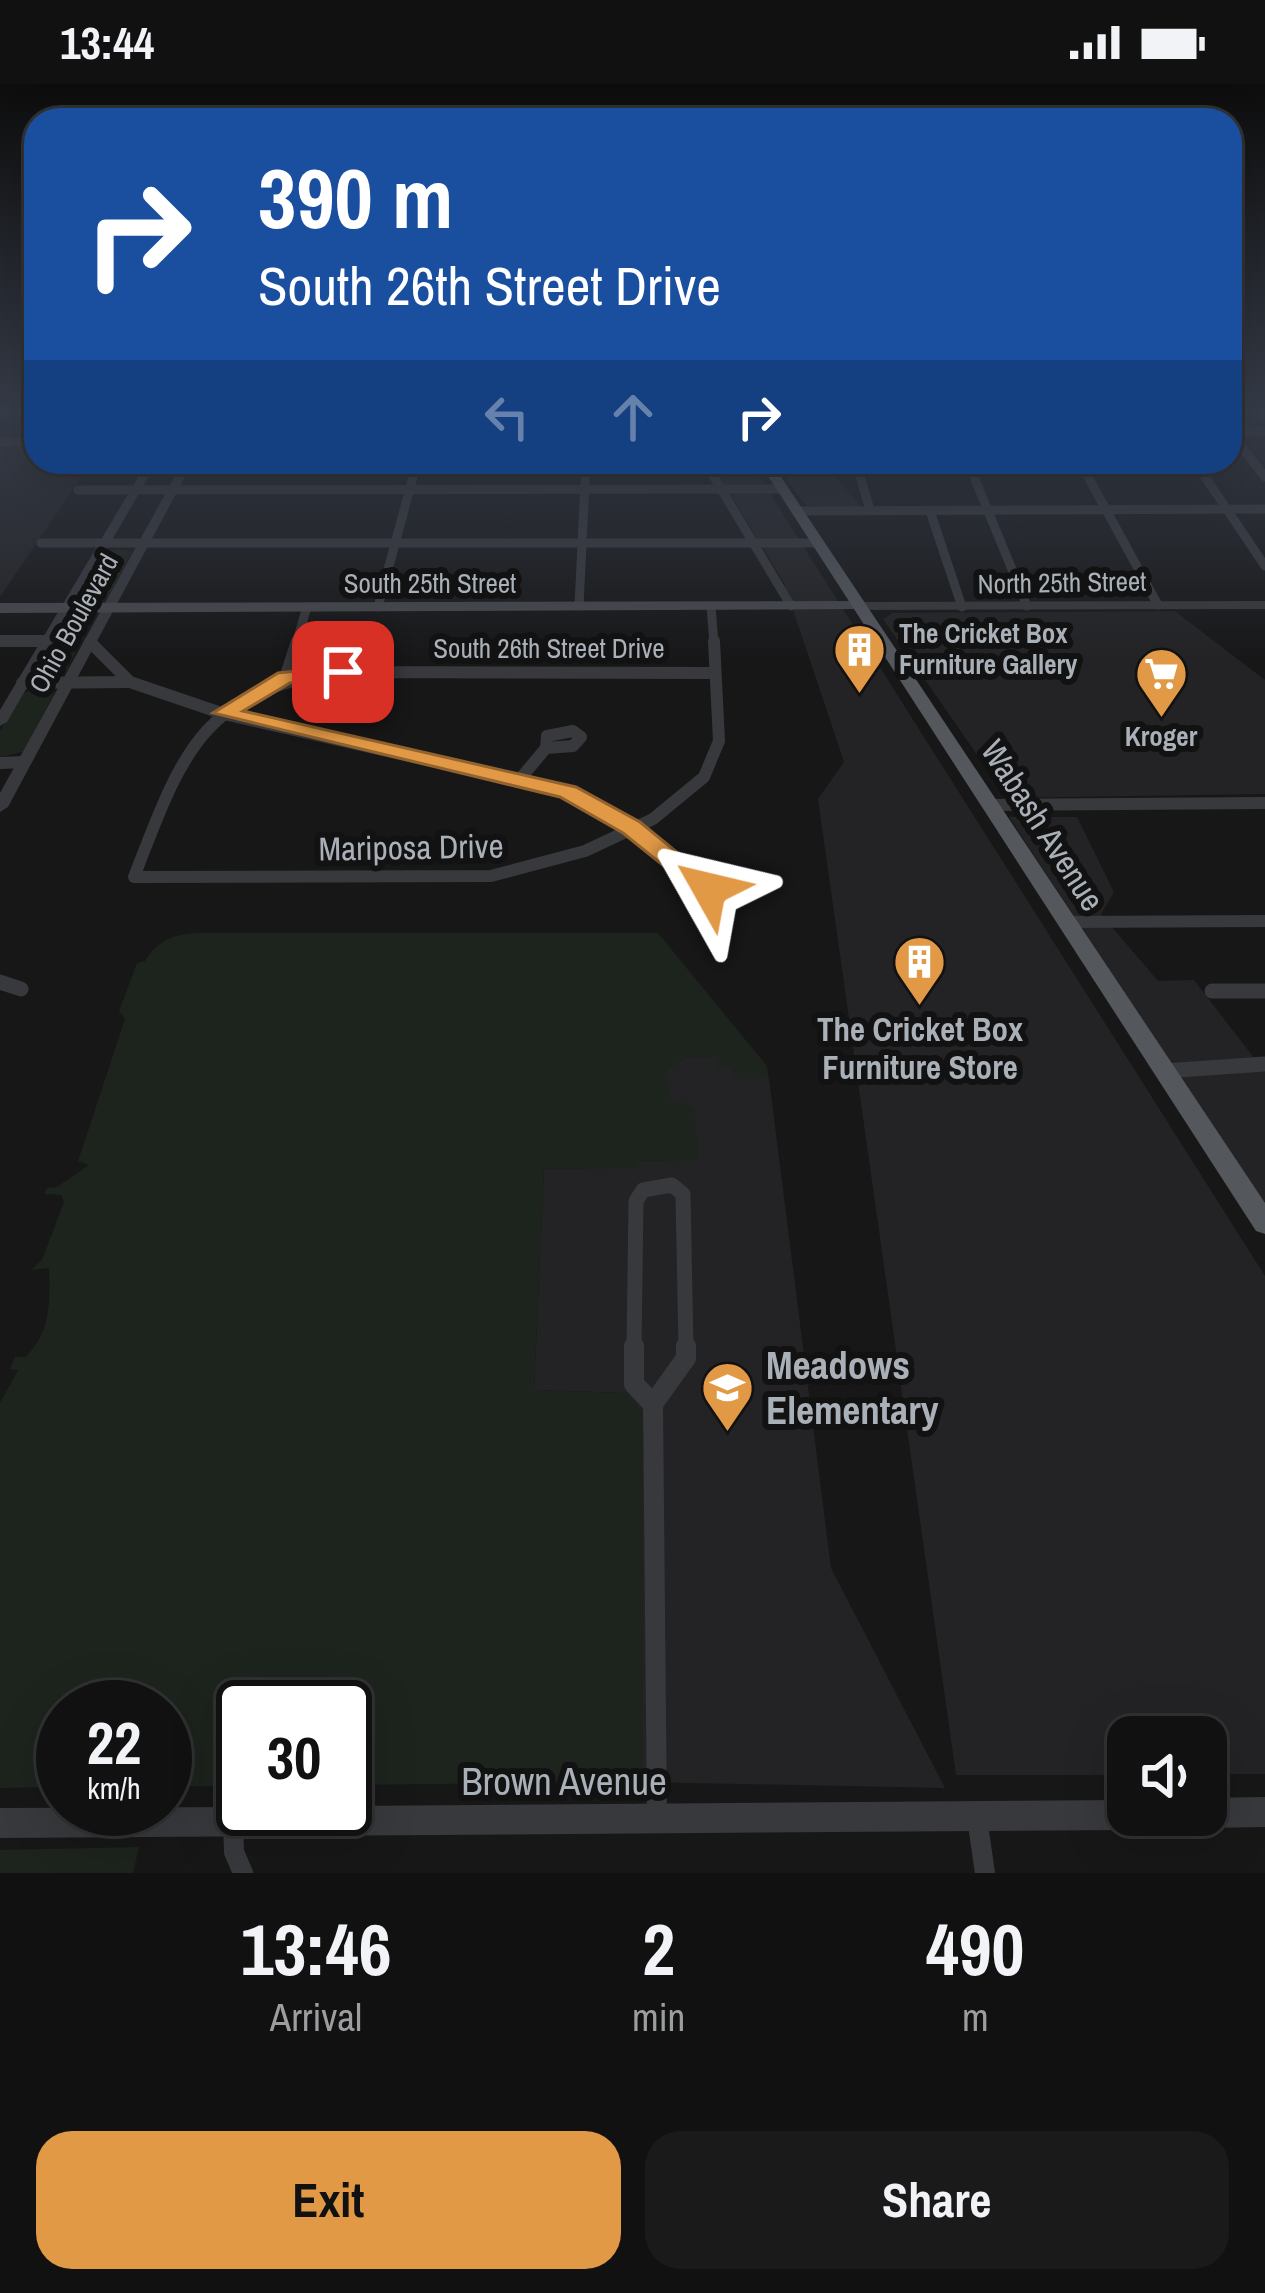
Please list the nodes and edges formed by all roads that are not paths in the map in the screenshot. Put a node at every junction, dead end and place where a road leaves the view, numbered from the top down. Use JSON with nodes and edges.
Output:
{"nodes":[{"id":1,"x":133,"y":493,"type":"edge"},
{"id":2,"x":171,"y":493,"type":"edge"},
{"id":3,"x":409,"y":493,"type":"edge"},
{"id":4,"x":584,"y":493,"type":"edge"},
{"id":5,"x":725,"y":493,"type":"edge"},
{"id":6,"x":786,"y":493,"type":"edge"},
{"id":7,"x":865,"y":493,"type":"edge"},
{"id":8,"x":981,"y":493,"type":"edge"},
{"id":9,"x":1097,"y":493,"type":"edge"},
{"id":10,"x":1216,"y":493,"type":"edge"},
{"id":11,"x":1265,"y":509,"type":"edge"},
{"id":12,"x":870,"y":510,"type":"junction"},
{"id":13,"x":988,"y":510,"type":"junction"},
{"id":14,"x":1227,"y":510,"type":"junction"},
{"id":15,"x":796,"y":511,"type":"junction"},
{"id":16,"x":930,"y":511,"type":"junction"},
{"id":17,"x":1107,"y":511,"type":"junction"},
{"id":18,"x":41,"y":543,"type":"dead end"},
{"id":19,"x":144,"y":543,"type":"junction"},
{"id":20,"x":396,"y":543,"type":"junction"},
{"id":21,"x":582,"y":543,"type":"junction"},
{"id":22,"x":754,"y":543,"type":"junction"},
{"id":23,"x":818,"y":543,"type":"junction"},
{"id":24,"x":104,"y":544,"type":"junction"},
{"id":25,"x":1265,"y":566,"type":"edge"},
{"id":26,"x":1158,"y":605,"type":"junction"},
{"id":27,"x":1265,"y":605,"type":"edge"},
{"id":28,"x":579,"y":606,"type":"junction"},
{"id":29,"x":711,"y":606,"type":"junction"},
{"id":30,"x":791,"y":606,"type":"junction"},
{"id":31,"x":860,"y":606,"type":"junction"},
{"id":32,"x":109,"y":607,"type":"junction"},
{"id":33,"x":307,"y":607,"type":"junction"},
{"id":34,"x":378,"y":607,"type":"junction"},
{"id":35,"x":962,"y":607,"type":"junction"},
{"id":36,"x":1027,"y":607,"type":"junction"},
{"id":37,"x":0,"y":608,"type":"edge"},
{"id":38,"x":67,"y":608,"type":"junction"},
{"id":39,"x":0,"y":641,"type":"edge"},
{"id":40,"x":47,"y":641,"type":"junction"},
{"id":41,"x":90,"y":642,"type":"junction"},
{"id":42,"x":715,"y":673,"type":"junction"},
{"id":43,"x":285,"y":677,"type":"junction"},
{"id":44,"x":68,"y":682,"type":"junction"},
{"id":45,"x":130,"y":682,"type":"junction"},
{"id":46,"x":22,"y":683,"type":"junction"},
{"id":47,"x":6,"y":701,"type":"edge"},
{"id":48,"x":224,"y":713,"type":"junction"},
{"id":49,"x":0,"y":722,"type":"edge"},
{"id":50,"x":546,"y":748,"type":"dead end"},
{"id":51,"x":24,"y":762,"type":"junction"},
{"id":52,"x":0,"y":763,"type":"edge"},
{"id":53,"x":520,"y":779,"type":"junction"},
{"id":54,"x":1265,"y":803,"type":"edge"},
{"id":55,"x":989,"y":805,"type":"junction"},
{"id":56,"x":0,"y":806,"type":"edge"},
{"id":57,"x":631,"y":828,"type":"junction"},
{"id":58,"x":134,"y":877,"type":"joint"},
{"id":59,"x":731,"y":890,"type":"dead end"},
{"id":60,"x":1265,"y":921,"type":"edge"},
{"id":61,"x":1067,"y":922,"type":"junction"},
{"id":62,"x":0,"y":982,"type":"edge"},
{"id":63,"x":21,"y":989,"type":"dead end"},
{"id":64,"x":1212,"y":991,"type":"dead end"},
{"id":65,"x":1265,"y":991,"type":"edge"},
{"id":66,"x":1265,"y":1064,"type":"edge"},
{"id":67,"x":1164,"y":1071,"type":"junction"},
{"id":68,"x":1265,"y":1224,"type":"edge"},
{"id":69,"x":652,"y":1404,"type":"junction"},
{"id":70,"x":1265,"y":1813,"type":"edge"},
{"id":71,"x":1227,"y":1814,"type":"edge"},
{"id":72,"x":1107,"y":1815,"type":"edge"},
{"id":73,"x":977,"y":1818,"type":"junction"},
{"id":74,"x":657,"y":1820,"type":"junction"},
{"id":75,"x":372,"y":1821,"type":"edge"},
{"id":76,"x":216,"y":1822,"type":"edge"},
{"id":77,"x":0,"y":1823,"type":"edge"},
{"id":78,"x":233,"y":1836,"type":"edge"},
{"id":79,"x":243,"y":1873,"type":"edge"},
{"id":80,"x":985,"y":1873,"type":"edge"}],
"edges":[{"from":1,"to":24,"type":"street","name":"Ohio Boulevard"},
{"from":2,"to":19,"type":"street","name":"Ohio Boulevard"},
{"from":3,"to":20,"type":"street"},
{"from":4,"to":21,"type":"street"},
{"from":5,"to":22,"type":"street"},
{"from":6,"to":15,"type":"main road","name":"Wabash Avenue"},
{"from":7,"to":12,"type":"street"},
{"from":8,"to":13,"type":"street"},
{"from":9,"to":17,"type":"street"},
{"from":10,"to":14,"type":"street"},
{"from":11,"to":14,"type":"street"},
{"from":12,"to":15,"type":"street"},
{"from":12,"to":16,"type":"street"},
{"from":13,"to":16,"type":"street"},
{"from":13,"to":17,"type":"street"},
{"from":13,"to":36,"type":"street"},
{"from":14,"to":17,"type":"street"},
{"from":14,"to":25,"type":"street"},
{"from":15,"to":23,"type":"main road","name":"Wabash Avenue"},
{"from":16,"to":35,"type":"street"},
{"from":17,"to":26,"type":"street"},
{"from":18,"to":24,"type":"street"},
{"from":19,"to":20,"type":"street"},
{"from":19,"to":24,"type":"street"},
{"from":19,"to":32,"type":"street","name":"Ohio Boulevard"},
{"from":20,"to":21,"type":"street"},
{"from":20,"to":34,"type":"street"},
{"from":21,"to":22,"type":"street"},
{"from":21,"to":28,"type":"street"},
{"from":22,"to":23,"type":"street"},
{"from":22,"to":30,"type":"street"},
{"from":23,"to":31,"type":"main road","name":"Wabash Avenue"},
{"from":24,"to":38,"type":"street","name":"Ohio Boulevard"},
{"from":26,"to":27,"type":"street","name":"North 25th Street"},
{"from":26,"to":36,"type":"street","name":"North 25th Street"},
{"from":28,"to":29,"type":"main road","name":"South 25th Street"},
{"from":28,"to":34,"type":"main road","name":"South 25th Street"},
{"from":29,"to":30,"type":"main road","name":"South 25th Street"},
{"from":29,"to":42,"type":"street","name":"Mariposa Drive"},
{"from":30,"to":31,"type":"main road","name":"South 25th Street"},
{"from":31,"to":35,"type":"street","name":"North 25th Street"},
{"from":31,"to":55,"type":"main road","name":"Wabash Avenue"},
{"from":32,"to":33,"type":"main road","name":"South 25th Street"},
{"from":32,"to":38,"type":"main road","name":"South 25th Street"},
{"from":32,"to":41,"type":"street","name":"Ohio Boulevard"},
{"from":33,"to":34,"type":"main road","name":"South 25th Street"},
{"from":33,"to":43,"type":"street"},
{"from":35,"to":36,"type":"street","name":"North 25th Street"},
{"from":37,"to":38,"type":"main road","name":"South 25th Street"},
{"from":38,"to":40,"type":"street","name":"Ohio Boulevard"},
{"from":39,"to":40,"type":"street"},
{"from":40,"to":46,"type":"street","name":"Ohio Boulevard"},
{"from":41,"to":44,"type":"street","name":"Ohio Boulevard"},
{"from":41,"to":45,"type":"street"},
{"from":42,"to":43,"type":"street","name":"South 26th Street Drive"},
{"from":42,"to":57,"type":"street","name":"Mariposa Drive"},
{"from":43,"to":48,"type":"street","name":"South 26th Street Drive"},
{"from":44,"to":45,"type":"street"},
{"from":44,"to":46,"type":"street"},
{"from":44,"to":51,"type":"street","name":"Ohio Boulevard"},
{"from":45,"to":48,"type":"street"},
{"from":46,"to":47,"type":"street","name":"Ohio Boulevard"},
{"from":47,"to":49,"type":"street","name":"Ohio Boulevard"},
{"from":48,"to":53,"type":"street"},
{"from":48,"to":58,"type":"street","name":"South 26th Street Drive"},
{"from":50,"to":53,"type":"street"},
{"from":51,"to":52,"type":"street"},
{"from":51,"to":56,"type":"street","name":"Ohio Boulevard"},
{"from":53,"to":57,"type":"street"},
{"from":54,"to":55,"type":"street"},
{"from":55,"to":61,"type":"main road","name":"Wabash Avenue"},
{"from":57,"to":58,"type":"street","name":"Mariposa Drive"},
{"from":57,"to":59,"type":"street"},
{"from":60,"to":61,"type":"street"},
{"from":61,"to":67,"type":"main road","name":"Wabash Avenue"},
{"from":62,"to":63,"type":"street"},
{"from":64,"to":65,"type":"street"},
{"from":66,"to":67,"type":"street"},
{"from":67,"to":68,"type":"main road","name":"Wabash Avenue"},
{"from":69,"to":69,"type":"street"},
{"from":69,"to":74,"type":"street"},
{"from":70,"to":71,"type":"street"},
{"from":72,"to":73,"type":"street","name":"Brown Avenue"},
{"from":73,"to":74,"type":"street","name":"Brown Avenue"},
{"from":73,"to":80,"type":"street"},
{"from":74,"to":75,"type":"street","name":"Brown Avenue"},
{"from":76,"to":77,"type":"street","name":"Brown Avenue"},
{"from":78,"to":79,"type":"street"}]}
